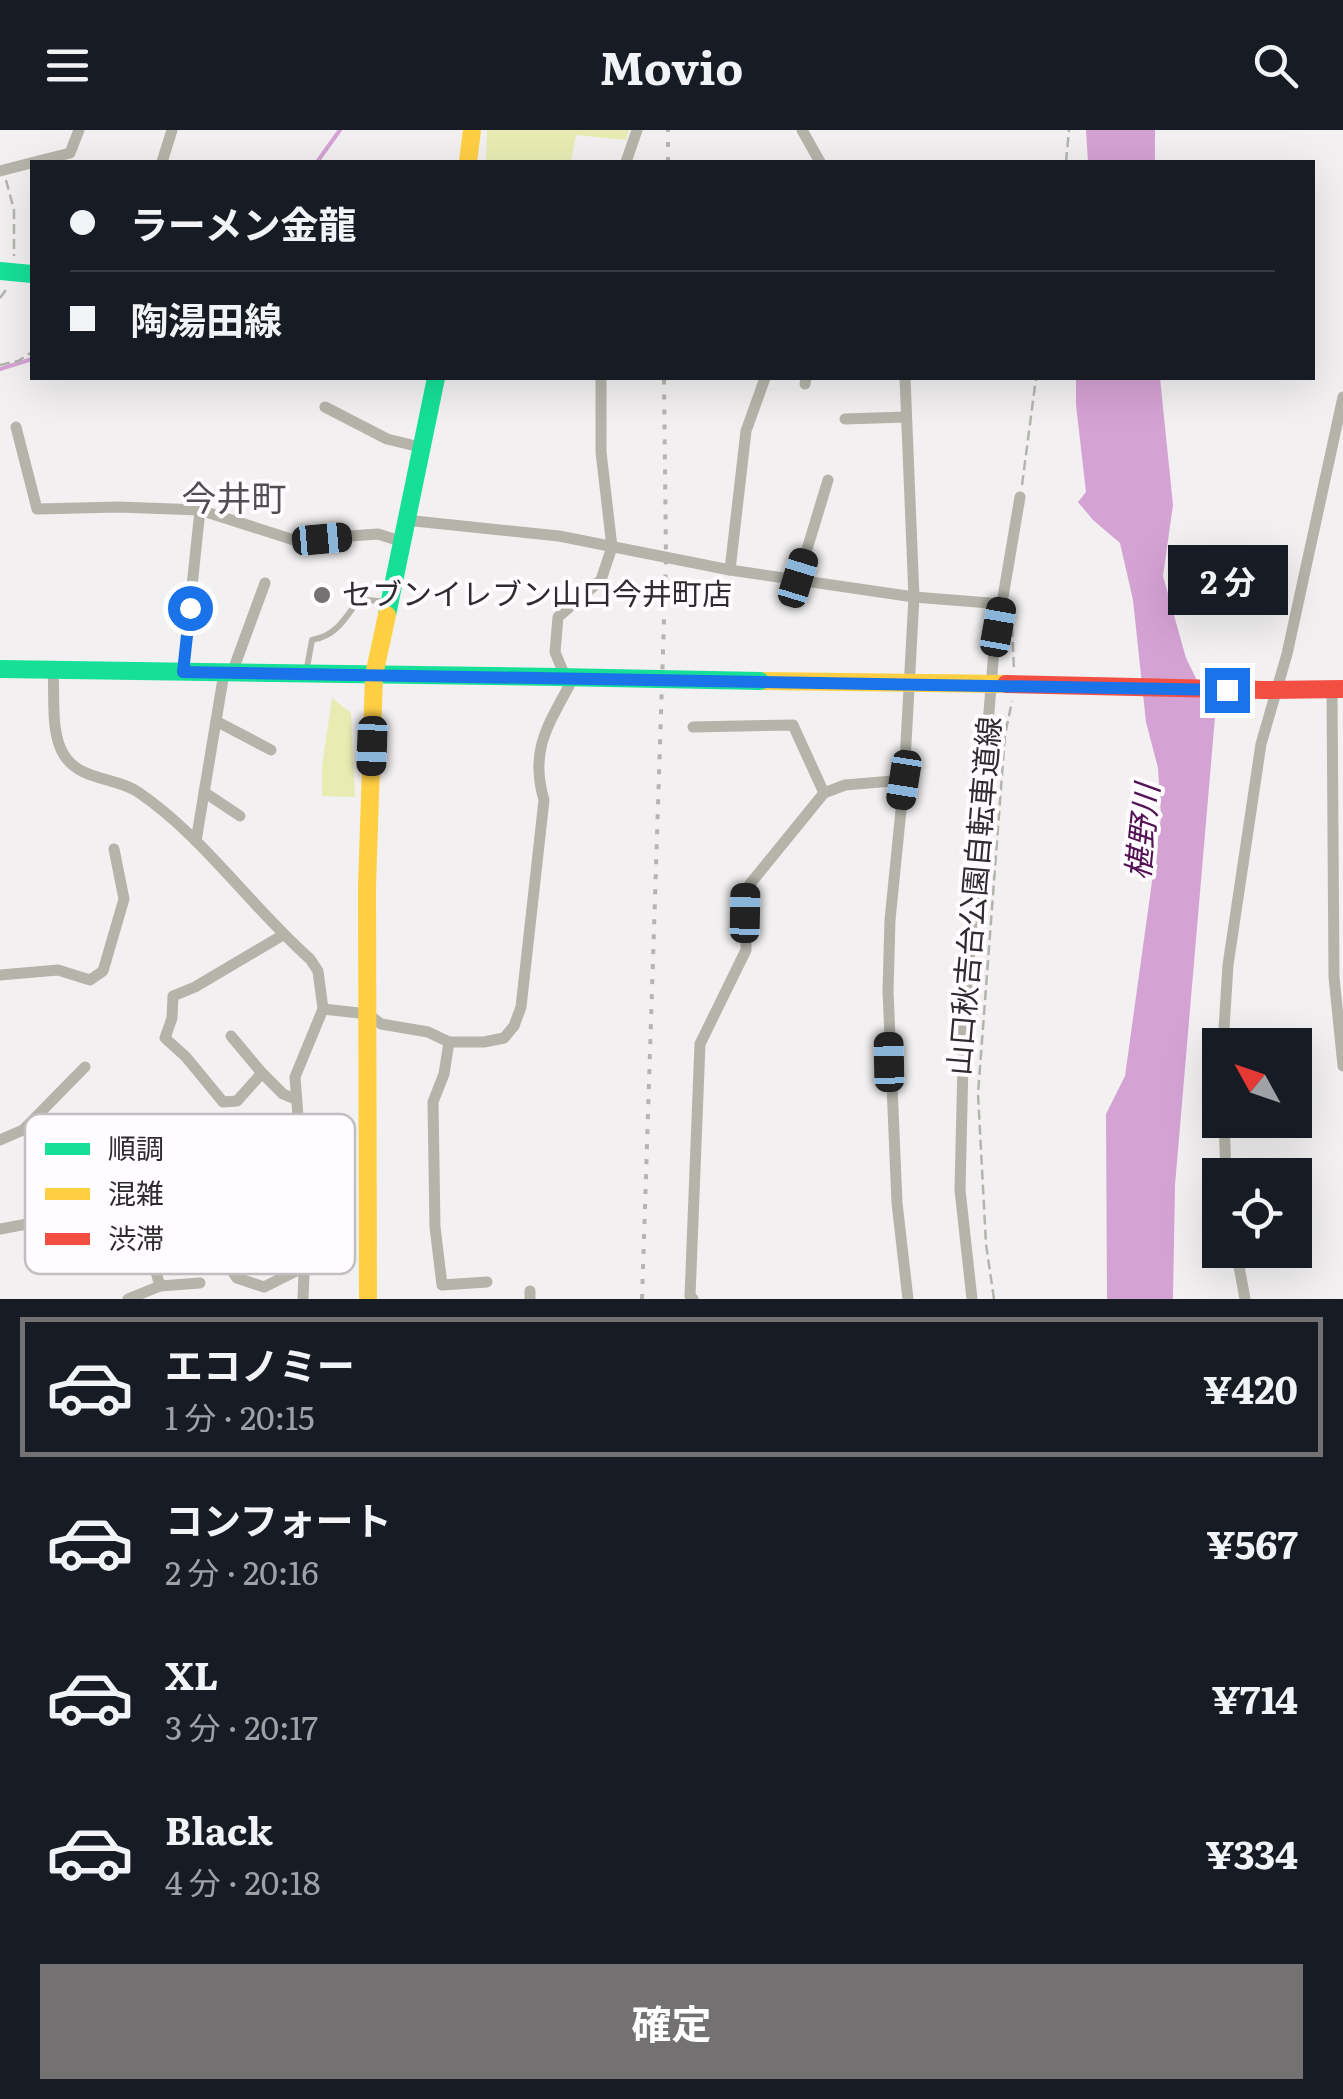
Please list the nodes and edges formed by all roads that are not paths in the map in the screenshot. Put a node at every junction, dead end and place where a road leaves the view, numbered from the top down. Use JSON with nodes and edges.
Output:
{"nodes":[{"id":1,"x":79,"y":130,"type":"edge"},
{"id":2,"x":172,"y":130,"type":"edge"},
{"id":3,"x":472,"y":130,"type":"edge"},
{"id":4,"x":637,"y":130,"type":"edge"},
{"id":5,"x":802,"y":130,"type":"edge"},
{"id":6,"x":42,"y":160,"type":"edge"},
{"id":7,"x":163,"y":160,"type":"edge"},
{"id":8,"x":468,"y":160,"type":"edge"},
{"id":9,"x":627,"y":160,"type":"edge"},
{"id":10,"x":819,"y":160,"type":"edge"},
{"id":11,"x":30,"y":163,"type":"edge"},
{"id":12,"x":2,"y":170,"type":"edge"},
{"id":13,"x":436,"y":380,"type":"edge"},
{"id":14,"x":601,"y":380,"type":"edge"},
{"id":15,"x":764,"y":380,"type":"edge"},
{"id":16,"x":905,"y":380,"type":"edge"},
{"id":17,"x":1343,"y":396,"type":"edge"},
{"id":18,"x":325,"y":407,"type":"dead end"},
{"id":19,"x":906,"y":418,"type":"junction"},
{"id":20,"x":845,"y":419,"type":"dead end"},
{"id":21,"x":16,"y":427,"type":"dead end"},
{"id":22,"x":420,"y":447,"type":"junction"},
{"id":23,"x":828,"y":480,"type":"dead end"},
{"id":24,"x":1020,"y":497,"type":"road end"},
{"id":25,"x":200,"y":510,"type":"junction"},
{"id":26,"x":405,"y":520,"type":"junction"},
{"id":27,"x":400,"y":540,"type":"junction"},
{"id":28,"x":612,"y":548,"type":"junction"},
{"id":29,"x":730,"y":570,"type":"junction"},
{"id":30,"x":798,"y":578,"type":"junction"},
{"id":31,"x":265,"y":583,"type":"dead end"},
{"id":32,"x":914,"y":597,"type":"junction"},
{"id":33,"x":388,"y":602,"type":"junction"},
{"id":34,"x":1002,"y":604,"type":"junction"},
{"id":35,"x":0,"y":670,"type":"edge"},
{"id":36,"x":53,"y":670,"type":"junction"},
{"id":37,"x":183,"y":672,"type":"junction"},
{"id":38,"x":228,"y":673,"type":"junction"},
{"id":39,"x":306,"y":674,"type":"junction"},
{"id":40,"x":374,"y":675,"type":"junction"},
{"id":41,"x":910,"y":682,"type":"junction"},
{"id":42,"x":1006,"y":684,"type":"junction"},
{"id":43,"x":1340,"y":689,"type":"edge"},
{"id":44,"x":1269,"y":690,"type":"junction"},
{"id":45,"x":216,"y":722,"type":"junction"},
{"id":46,"x":693,"y":727,"type":"dead end"},
{"id":47,"x":271,"y":750,"type":"dead end"},
{"id":48,"x":904,"y":780,"type":"junction"},
{"id":49,"x":204,"y":792,"type":"junction"},
{"id":50,"x":824,"y":793,"type":"junction"},
{"id":51,"x":240,"y":816,"type":"dead end"},
{"id":52,"x":196,"y":841,"type":"junction"},
{"id":53,"x":114,"y":849,"type":"dead end"},
{"id":54,"x":282,"y":935,"type":"junction"},
{"id":55,"x":0,"y":975,"type":"edge"},
{"id":56,"x":323,"y":1009,"type":"junction"},
{"id":57,"x":368,"y":1014,"type":"junction"},
{"id":58,"x":1223,"y":1028,"type":"edge"},
{"id":59,"x":231,"y":1036,"type":"dead end"},
{"id":60,"x":449,"y":1042,"type":"junction"},
{"id":61,"x":1343,"y":1066,"type":"edge"},
{"id":62,"x":85,"y":1067,"type":"dead end"},
{"id":63,"x":262,"y":1073,"type":"junction"},
{"id":64,"x":295,"y":1100,"type":"junction"},
{"id":65,"x":39,"y":1114,"type":"edge"},
{"id":66,"x":296,"y":1114,"type":"edge"},
{"id":67,"x":25,"y":1128,"type":"edge"},
{"id":68,"x":0,"y":1140,"type":"edge"},
{"id":69,"x":25,"y":1224,"type":"edge"},
{"id":70,"x":0,"y":1229,"type":"edge"},
{"id":71,"x":1239,"y":1268,"type":"edge"},
{"id":72,"x":157,"y":1274,"type":"edge"},
{"id":73,"x":234,"y":1274,"type":"edge"},
{"id":74,"x":290,"y":1274,"type":"edge"},
{"id":75,"x":302,"y":1274,"type":"edge"},
{"id":76,"x":487,"y":1282,"type":"dead end"},
{"id":77,"x":200,"y":1283,"type":"dead end"},
{"id":78,"x":160,"y":1286,"type":"junction"},
{"id":79,"x":128,"y":1299,"type":"edge"},
{"id":80,"x":303,"y":1299,"type":"edge"},
{"id":81,"x":368,"y":1299,"type":"edge"},
{"id":82,"x":693,"y":1299,"type":"edge"},
{"id":83,"x":908,"y":1299,"type":"edge"},
{"id":84,"x":972,"y":1299,"type":"edge"},
{"id":85,"x":1245,"y":1299,"type":"edge"}],
"edges":[{"from":1,"to":6,"type":"street"},
{"from":2,"to":7,"type":"street"},
{"from":3,"to":8,"type":"main road"},
{"from":4,"to":9,"type":"street"},
{"from":5,"to":10,"type":"street"},
{"from":11,"to":12,"type":"street"},
{"from":13,"to":22,"type":"main road"},
{"from":14,"to":28,"type":"street"},
{"from":15,"to":29,"type":"street"},
{"from":16,"to":19,"type":"street"},
{"from":17,"to":44,"type":"street"},
{"from":18,"to":22,"type":"street"},
{"from":19,"to":20,"type":"street"},
{"from":19,"to":32,"type":"street"},
{"from":21,"to":25,"type":"street"},
{"from":22,"to":26,"type":"main road"},
{"from":23,"to":30,"type":"street"},
{"from":24,"to":34,"type":"street"},
{"from":25,"to":27,"type":"street"},
{"from":25,"to":37,"type":"street"},
{"from":26,"to":27,"type":"main road"},
{"from":26,"to":28,"type":"street"},
{"from":27,"to":33,"type":"main road"},
{"from":28,"to":29,"type":"street"},
{"from":28,"to":60,"type":"street"},
{"from":29,"to":30,"type":"street"},
{"from":30,"to":32,"type":"street"},
{"from":31,"to":38,"type":"street"},
{"from":32,"to":34,"type":"street"},
{"from":32,"to":41,"type":"street"},
{"from":33,"to":39,"type":"lane"},
{"from":33,"to":40,"type":"main road"},
{"from":34,"to":42,"type":"street"},
{"from":35,"to":36,"type":"main road"},
{"from":36,"to":37,"type":"main road"},
{"from":36,"to":52,"type":"street"},
{"from":37,"to":38,"type":"main road"},
{"from":38,"to":39,"type":"main road"},
{"from":38,"to":45,"type":"street"},
{"from":39,"to":40,"type":"main road"},
{"from":40,"to":41,"type":"main road","bridge":true},
{"from":40,"to":57,"type":"main road"},
{"from":41,"to":42,"type":"main road"},
{"from":41,"to":48,"type":"street"},
{"from":42,"to":44,"type":"main road","bridge":true},
{"from":42,"to":84,"type":"street"},
{"from":43,"to":44,"type":"main road"},
{"from":43,"to":61,"type":"street"},
{"from":44,"to":58,"type":"street"},
{"from":45,"to":47,"type":"street"},
{"from":45,"to":49,"type":"street"},
{"from":46,"to":50,"type":"street"},
{"from":48,"to":50,"type":"street"},
{"from":48,"to":83,"type":"street"},
{"from":49,"to":51,"type":"street"},
{"from":49,"to":52,"type":"street"},
{"from":50,"to":82,"type":"street"},
{"from":52,"to":54,"type":"street"},
{"from":53,"to":55,"type":"street"},
{"from":54,"to":56,"type":"street"},
{"from":54,"to":63,"type":"street"},
{"from":56,"to":57,"type":"street"},
{"from":56,"to":64,"type":"street"},
{"from":57,"to":60,"type":"street"},
{"from":57,"to":81,"type":"main road"},
{"from":59,"to":63,"type":"street"},
{"from":60,"to":76,"type":"street"},
{"from":62,"to":65,"type":"street"},
{"from":63,"to":64,"type":"street"},
{"from":64,"to":66,"type":"street"},
{"from":67,"to":68,"type":"street"},
{"from":69,"to":70,"type":"street"},
{"from":71,"to":85,"type":"street"},
{"from":72,"to":78,"type":"street"},
{"from":73,"to":74,"type":"street"},
{"from":75,"to":80,"type":"street"},
{"from":77,"to":78,"type":"street"},
{"from":78,"to":79,"type":"street"}]}
